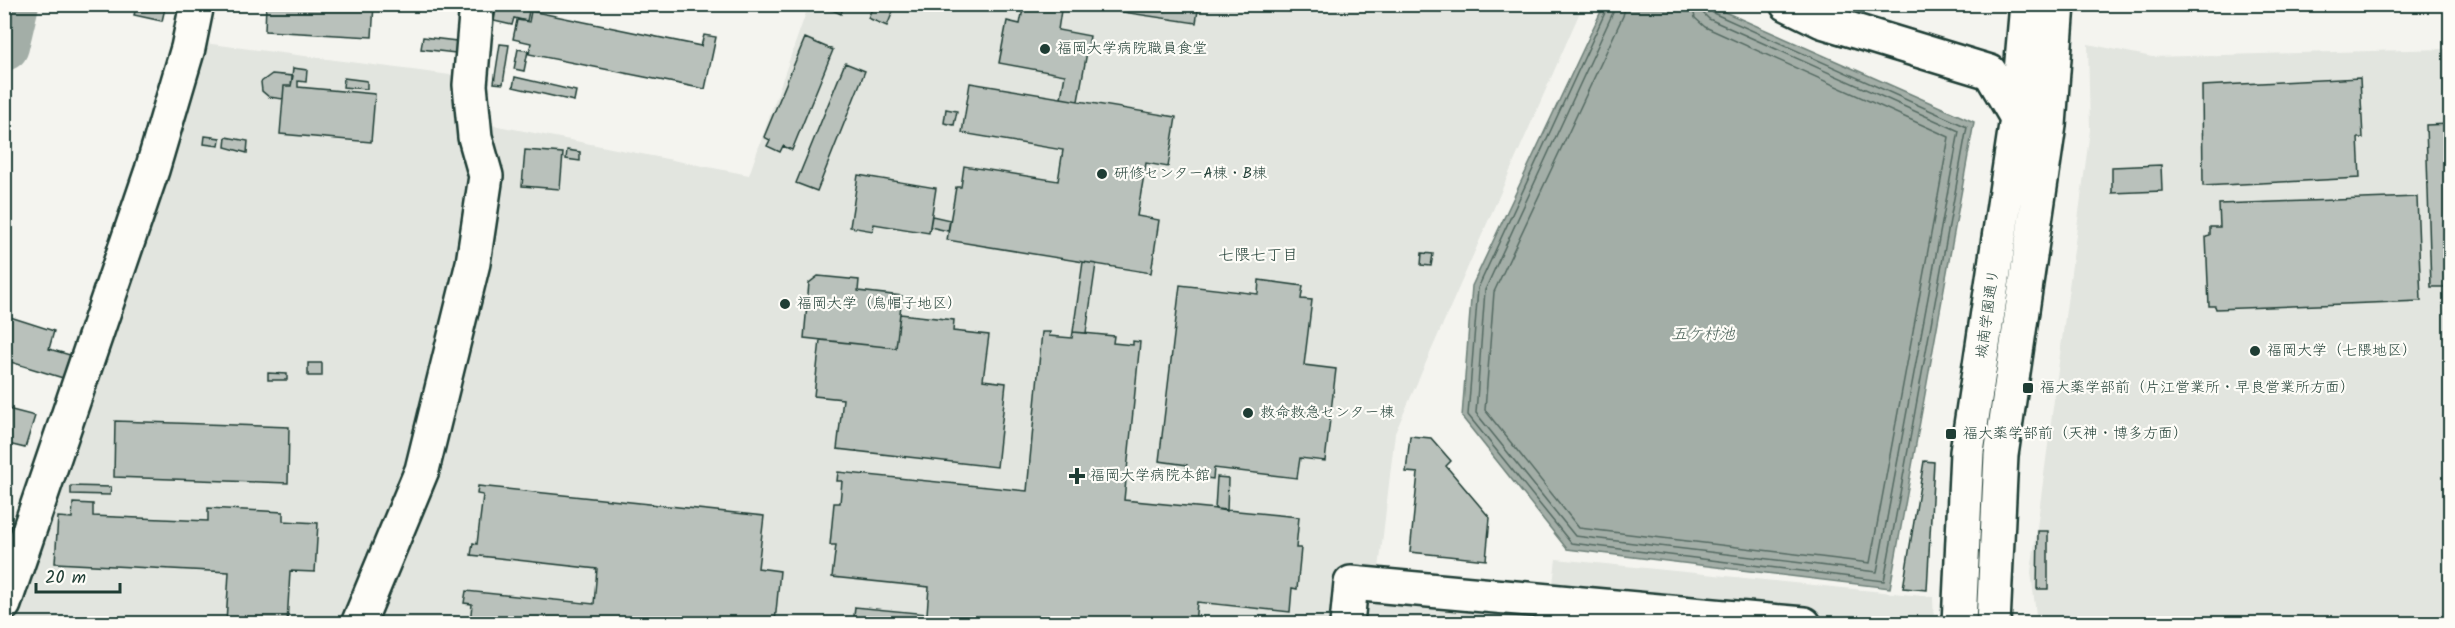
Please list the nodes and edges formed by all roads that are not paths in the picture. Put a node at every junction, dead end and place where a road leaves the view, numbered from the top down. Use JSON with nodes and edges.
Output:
{"nodes":[{"id":1,"x":197,"y":4,"type":"edge"},
{"id":2,"x":477,"y":4,"type":"edge"},
{"id":3,"x":1787,"y":4,"type":"edge"},
{"id":4,"x":2027,"y":4,"type":"edge"},
{"id":5,"x":2058,"y":4,"type":"edge"},
{"id":6,"x":1820,"y":13,"type":"edge"},
{"id":7,"x":2017,"y":118,"type":"junction"},
{"id":8,"x":4,"y":604,"type":"edge"},
{"id":9,"x":358,"y":624,"type":"edge"},
{"id":10,"x":1347,"y":624,"type":"edge"},
{"id":11,"x":1803,"y":624,"type":"edge"},
{"id":12,"x":1959,"y":624,"type":"edge"},
{"id":13,"x":1993,"y":624,"type":"edge"}],
"edges":[{"from":1,"to":8,"type":"street"},
{"from":2,"to":9,"type":"street"},
{"from":3,"to":6,"type":"street"},
{"from":4,"to":7,"type":"street","name":"城南学園通り"},
{"from":5,"to":13,"type":"street"},
{"from":6,"to":7,"type":"street"},
{"from":7,"to":12,"type":"street","name":"城南学園通り"},
{"from":10,"to":11,"type":"street"}]}
